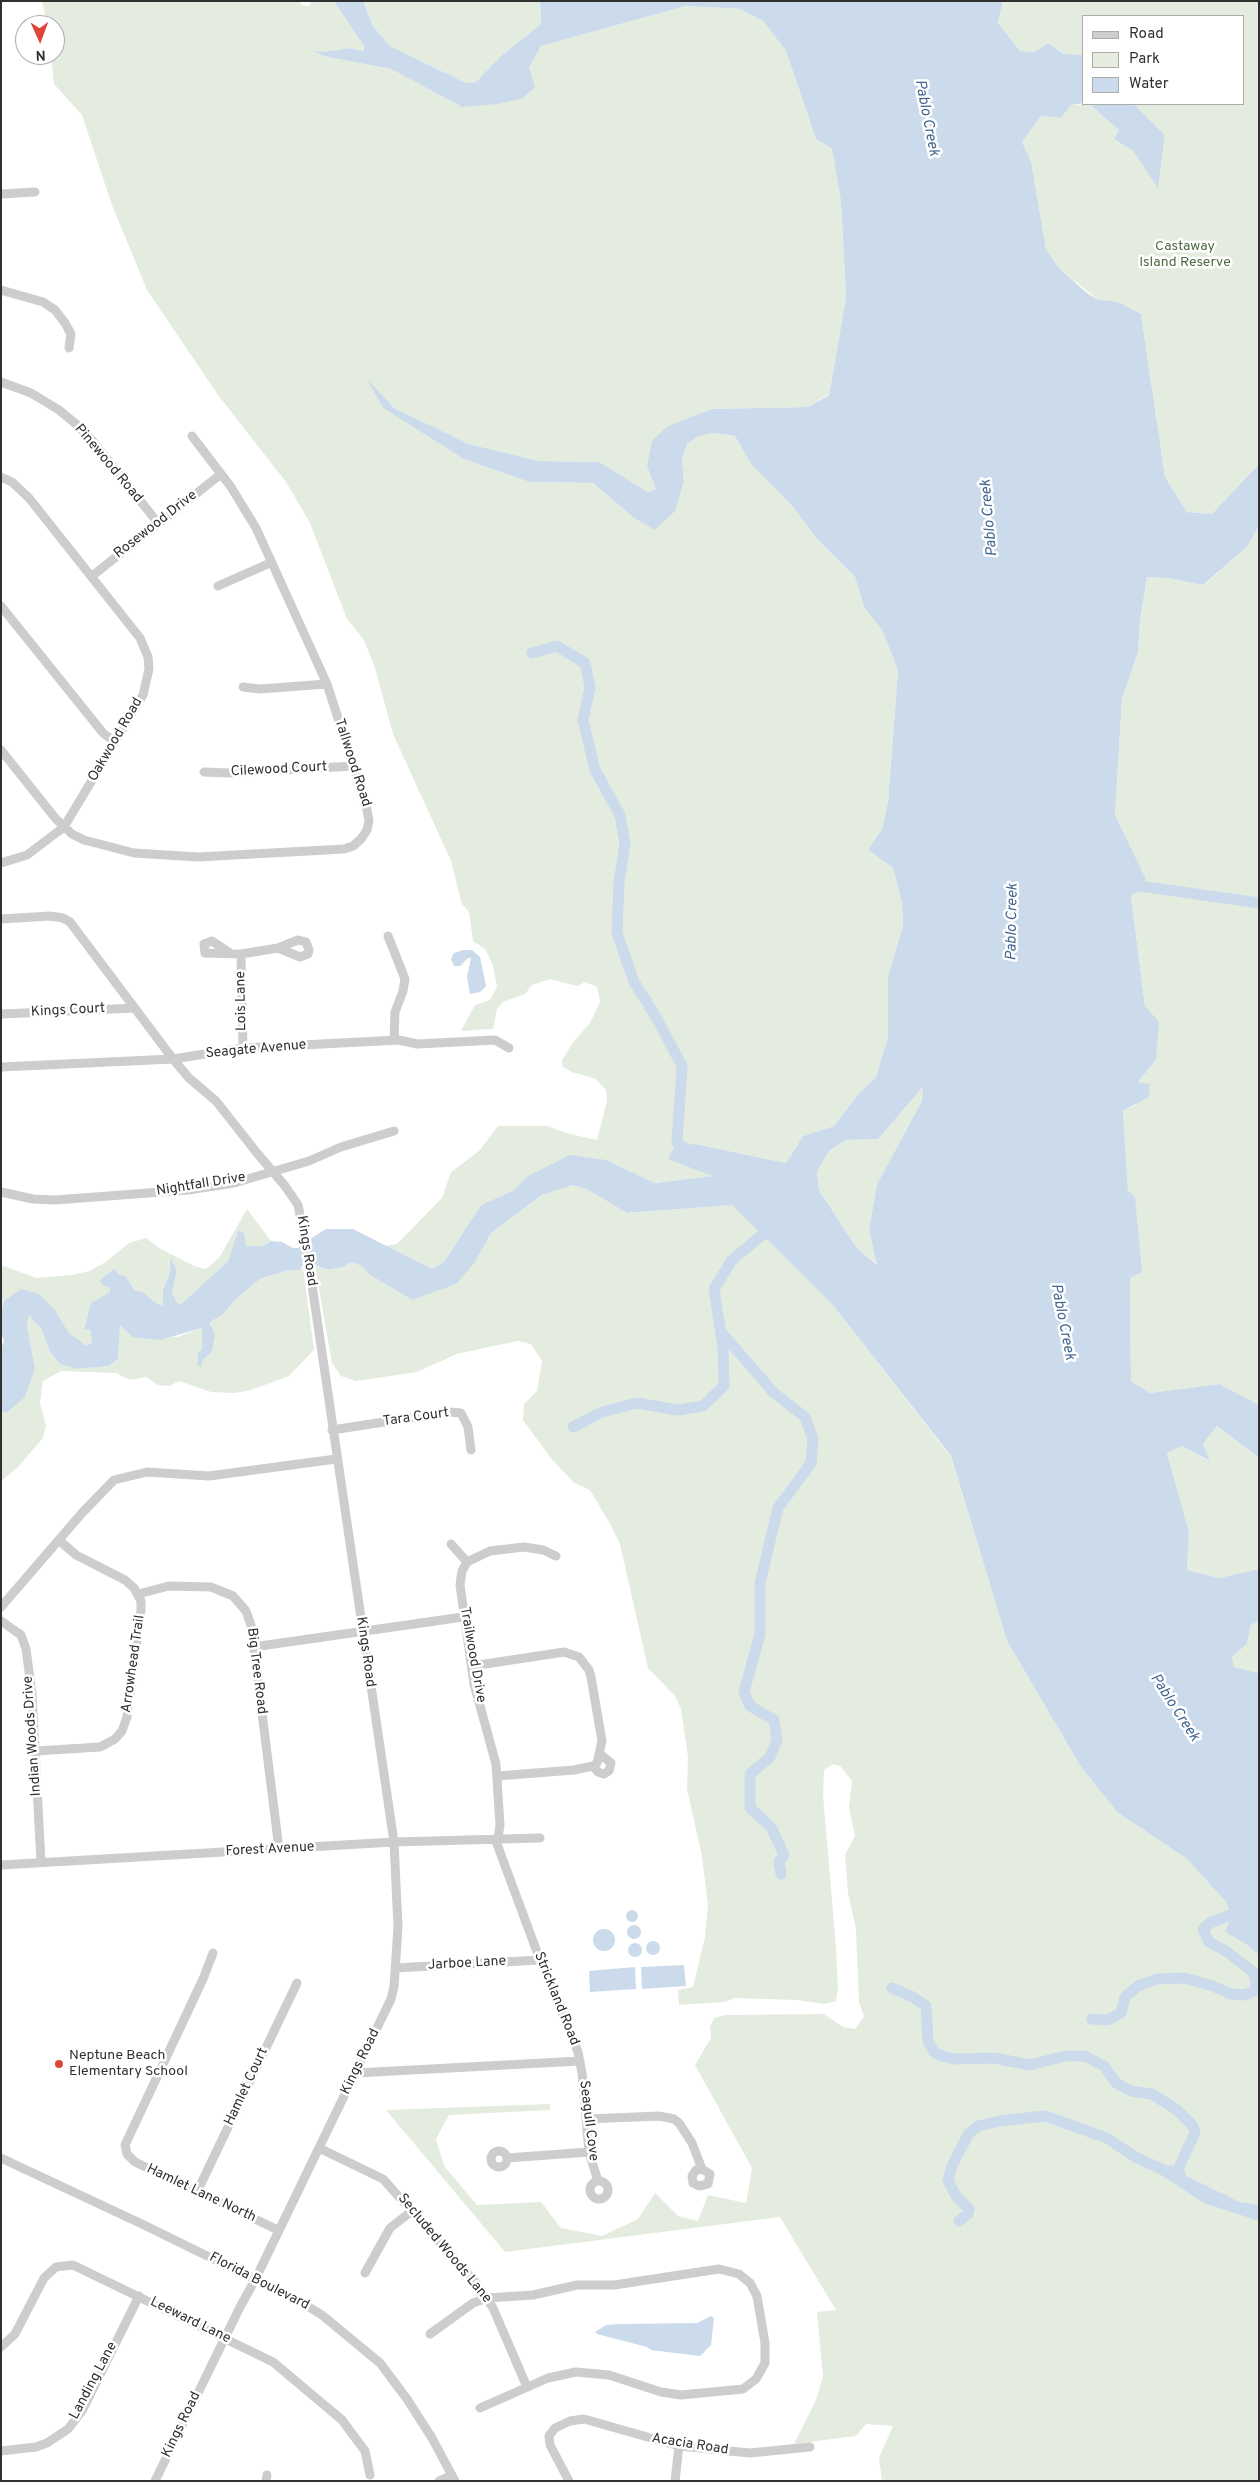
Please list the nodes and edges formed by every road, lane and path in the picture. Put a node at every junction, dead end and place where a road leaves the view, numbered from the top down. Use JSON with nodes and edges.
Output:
{"nodes":[{"id":1,"x":35,"y":192,"type":"dead end"},
{"id":2,"x":1,"y":194,"type":"edge"},
{"id":3,"x":1,"y":290,"type":"edge"},
{"id":4,"x":69,"y":348,"type":"dead end"},
{"id":5,"x":1,"y":382,"type":"edge"},
{"id":6,"x":192,"y":436,"type":"dead end"},
{"id":7,"x":221,"y":474,"type":"junction"},
{"id":8,"x":1,"y":476,"type":"edge"},
{"id":9,"x":158,"y":523,"type":"junction"},
{"id":10,"x":270,"y":563,"type":"junction"},
{"id":11,"x":92,"y":576,"type":"junction"},
{"id":12,"x":218,"y":586,"type":"dead end"},
{"id":13,"x":1,"y":606,"type":"edge"},
{"id":14,"x":326,"y":684,"type":"junction"},
{"id":15,"x":244,"y":687,"type":"dead end"},
{"id":16,"x":115,"y":742,"type":"junction"},
{"id":17,"x":1,"y":750,"type":"edge"},
{"id":18,"x":354,"y":766,"type":"junction"},
{"id":19,"x":204,"y":772,"type":"dead end"},
{"id":20,"x":64,"y":827,"type":"junction"},
{"id":21,"x":1,"y":863,"type":"edge"},
{"id":22,"x":1,"y":919,"type":"edge"},
{"id":23,"x":388,"y":936,"type":"dead end"},
{"id":24,"x":278,"y":948,"type":"dead end"},
{"id":25,"x":230,"y":953,"type":"dead end"},
{"id":26,"x":241,"y":954,"type":"junction"},
{"id":27,"x":135,"y":1008,"type":"junction"},
{"id":28,"x":1,"y":1014,"type":"edge"},
{"id":29,"x":394,"y":1040,"type":"junction"},
{"id":30,"x":243,"y":1048,"type":"junction"},
{"id":31,"x":509,"y":1048,"type":"dead end"},
{"id":32,"x":173,"y":1059,"type":"junction"},
{"id":33,"x":1,"y":1067,"type":"edge"},
{"id":34,"x":394,"y":1131,"type":"dead end"},
{"id":35,"x":273,"y":1171,"type":"junction"},
{"id":36,"x":1,"y":1192,"type":"edge"},
{"id":37,"x":332,"y":1430,"type":"junction"},
{"id":38,"x":471,"y":1450,"type":"dead end"},
{"id":39,"x":336,"y":1459,"type":"junction"},
{"id":40,"x":60,"y":1541,"type":"junction"},
{"id":41,"x":450,"y":1544,"type":"dead end"},
{"id":42,"x":556,"y":1556,"type":"dead end"},
{"id":43,"x":467,"y":1562,"type":"junction"},
{"id":44,"x":138,"y":1594,"type":"junction"},
{"id":45,"x":1,"y":1607,"type":"edge"},
{"id":46,"x":463,"y":1617,"type":"junction"},
{"id":47,"x":1,"y":1621,"type":"edge"},
{"id":48,"x":362,"y":1631,"type":"junction"},
{"id":49,"x":254,"y":1647,"type":"junction"},
{"id":50,"x":472,"y":1666,"type":"junction"},
{"id":51,"x":36,"y":1751,"type":"junction"},
{"id":52,"x":600,"y":1754,"type":"junction"},
{"id":53,"x":594,"y":1766,"type":"junction"},
{"id":54,"x":497,"y":1776,"type":"junction"},
{"id":55,"x":540,"y":1838,"type":"dead end"},
{"id":56,"x":497,"y":1840,"type":"junction"},
{"id":57,"x":394,"y":1842,"type":"junction"},
{"id":58,"x":279,"y":1849,"type":"junction"},
{"id":59,"x":41,"y":1862,"type":"junction"},
{"id":60,"x":1,"y":1864,"type":"edge"},
{"id":61,"x":213,"y":1953,"type":"dead end"},
{"id":62,"x":540,"y":1960,"type":"junction"},
{"id":63,"x":395,"y":1968,"type":"junction"},
{"id":64,"x":297,"y":1982,"type":"dead end"},
{"id":65,"x":580,"y":2061,"type":"junction"},
{"id":66,"x":356,"y":2073,"type":"junction"},
{"id":67,"x":587,"y":2119,"type":"junction"},
{"id":68,"x":320,"y":2148,"type":"junction"},
{"id":69,"x":589,"y":2152,"type":"junction"},
{"id":70,"x":1,"y":2158,"type":"edge"},
{"id":71,"x":508,"y":2158,"type":"dead end"},
{"id":72,"x":702,"y":2168,"type":"dead end"},
{"id":73,"x":598,"y":2180,"type":"dead end"},
{"id":74,"x":197,"y":2192,"type":"junction"},
{"id":75,"x":412,"y":2211,"type":"junction"},
{"id":76,"x":278,"y":2230,"type":"junction"},
{"id":77,"x":365,"y":2273,"type":"dead end"},
{"id":78,"x":255,"y":2280,"type":"junction"},
{"id":79,"x":139,"y":2296,"type":"junction"},
{"id":80,"x":487,"y":2298,"type":"junction"},
{"id":81,"x":430,"y":2334,"type":"dead end"},
{"id":82,"x":225,"y":2338,"type":"junction"},
{"id":83,"x":1,"y":2347,"type":"edge"},
{"id":84,"x":527,"y":2387,"type":"junction"},
{"id":85,"x":480,"y":2408,"type":"dead end"},
{"id":86,"x":679,"y":2446,"type":"junction"},
{"id":87,"x":810,"y":2447,"type":"dead end"},
{"id":88,"x":1,"y":2451,"type":"edge"},
{"id":89,"x":370,"y":2475,"type":"dead end"},
{"id":90,"x":453,"y":2478,"type":"edge"},
{"id":91,"x":155,"y":2481,"type":"edge"},
{"id":92,"x":439,"y":2481,"type":"edge"},
{"id":93,"x":569,"y":2481,"type":"edge"},
{"id":94,"x":675,"y":2481,"type":"edge"}],
"edges":[{"from":1,"to":2,"type":"street"},
{"from":3,"to":4,"type":"street"},
{"from":5,"to":9,"type":"street","name":"Pinewood Road"},
{"from":6,"to":7,"type":"street","name":"Tallwood Road"},
{"from":7,"to":9,"type":"street","name":"Rosewood Drive"},
{"from":7,"to":10,"type":"street","name":"Tallwood Road"},
{"from":8,"to":11,"type":"street","name":"Oakwood Road"},
{"from":9,"to":11,"type":"street","name":"Rosewood Drive"},
{"from":10,"to":12,"type":"street"},
{"from":10,"to":14,"type":"street","name":"Tallwood Road"},
{"from":11,"to":16,"type":"street","name":"Oakwood Road"},
{"from":13,"to":16,"type":"street"},
{"from":14,"to":15,"type":"street"},
{"from":14,"to":18,"type":"street","name":"Tallwood Road"},
{"from":16,"to":20,"type":"street","name":"Oakwood Road"},
{"from":17,"to":20,"type":"street","name":"Tallwood Road"},
{"from":18,"to":19,"type":"street","name":"Cilewood Court"},
{"from":18,"to":20,"type":"street","name":"Tallwood Road"},
{"from":20,"to":21,"type":"street","name":"Oakwood Road"},
{"from":22,"to":27,"type":"street","name":"Kings Road"},
{"from":23,"to":29,"type":"street"},
{"from":24,"to":26,"type":"street","name":"Lois Lane"},
{"from":25,"to":26,"type":"street","name":"Lois Lane"},
{"from":26,"to":30,"type":"street","name":"Lois Lane"},
{"from":27,"to":28,"type":"street","name":"Kings Court"},
{"from":27,"to":32,"type":"street","name":"Kings Road"},
{"from":29,"to":30,"type":"street","name":"Seagate Avenue"},
{"from":29,"to":31,"type":"street","name":"Seagate Avenue"},
{"from":30,"to":32,"type":"street","name":"Seagate Avenue"},
{"from":32,"to":33,"type":"street","name":"Seagate Avenue"},
{"from":32,"to":35,"type":"street","name":"Kings Road"},
{"from":34,"to":35,"type":"street","name":"Nightfall Drive"},
{"from":35,"to":36,"type":"street","name":"Nightfall Drive"},
{"from":35,"to":37,"type":"street","name":"Kings Road"},
{"from":37,"to":38,"type":"street","name":"Tara Court"},
{"from":37,"to":39,"type":"street","name":"Kings Road"},
{"from":39,"to":40,"type":"street"},
{"from":39,"to":48,"type":"street","name":"Kings Road"},
{"from":40,"to":44,"type":"street"},
{"from":40,"to":45,"type":"street"},
{"from":41,"to":43,"type":"street"},
{"from":42,"to":43,"type":"street"},
{"from":43,"to":46,"type":"street","name":"Trailwood Drive"},
{"from":44,"to":49,"type":"street","name":"Big Tree Road"},
{"from":44,"to":51,"type":"street","name":"Arrowhead Trail"},
{"from":46,"to":48,"type":"street"},
{"from":46,"to":50,"type":"street","name":"Trailwood Drive"},
{"from":47,"to":51,"type":"street","name":"Indian Woods Drive"},
{"from":48,"to":49,"type":"street"},
{"from":48,"to":57,"type":"street","name":"Kings Road"},
{"from":49,"to":58,"type":"street","name":"Big Tree Road"},
{"from":50,"to":52,"type":"street"},
{"from":50,"to":54,"type":"street","name":"Trailwood Drive"},
{"from":51,"to":59,"type":"street","name":"Indian Woods Drive"},
{"from":52,"to":53,"type":"street"},
{"from":52,"to":53,"type":"street"},
{"from":53,"to":54,"type":"street"},
{"from":54,"to":56,"type":"street","name":"Trailwood Drive"},
{"from":55,"to":56,"type":"street","name":"Forest Avenue"},
{"from":56,"to":57,"type":"street","name":"Forest Avenue"},
{"from":56,"to":62,"type":"street","name":"Strickland Road"},
{"from":57,"to":58,"type":"street","name":"Forest Avenue"},
{"from":57,"to":63,"type":"street","name":"Kings Road"},
{"from":58,"to":59,"type":"street","name":"Forest Avenue"},
{"from":59,"to":60,"type":"street","name":"Forest Avenue"},
{"from":61,"to":74,"type":"street","name":"Hamlet Lane North"},
{"from":62,"to":63,"type":"street","name":"Jarboe Lane"},
{"from":62,"to":65,"type":"street","name":"Strickland Road"},
{"from":63,"to":66,"type":"street","name":"Kings Road"},
{"from":64,"to":74,"type":"street","name":"Hamlet Court"},
{"from":65,"to":66,"type":"street","name":"Strickland Road"},
{"from":65,"to":67,"type":"street","name":"Seagull Cove"},
{"from":66,"to":68,"type":"street","name":"Kings Road"},
{"from":67,"to":69,"type":"street","name":"Seagull Cove"},
{"from":67,"to":72,"type":"street"},
{"from":68,"to":75,"type":"street","name":"Secluded Woods Lane"},
{"from":68,"to":76,"type":"street","name":"Kings Road"},
{"from":69,"to":71,"type":"street"},
{"from":69,"to":73,"type":"street","name":"Seagull Cove"},
{"from":70,"to":78,"type":"street","name":"Florida Boulevard"},
{"from":74,"to":76,"type":"street","name":"Hamlet Lane North"},
{"from":75,"to":77,"type":"street"},
{"from":75,"to":80,"type":"street","name":"Secluded Woods Lane"},
{"from":76,"to":78,"type":"street","name":"Kings Road"},
{"from":78,"to":82,"type":"street","name":"Kings Road"},
{"from":78,"to":90,"type":"street","name":"Florida Boulevard"},
{"from":79,"to":82,"type":"street","name":"Leeward Lane"},
{"from":79,"to":83,"type":"street","name":"Leeward Lane"},
{"from":79,"to":88,"type":"street","name":"Landing Lane"},
{"from":80,"to":81,"type":"street"},
{"from":80,"to":84,"type":"street","name":"Secluded Woods Lane"},
{"from":80,"to":84,"type":"street"},
{"from":82,"to":89,"type":"street","name":"Leeward Lane"},
{"from":82,"to":91,"type":"street","name":"Kings Road"},
{"from":84,"to":85,"type":"street"},
{"from":86,"to":87,"type":"street","name":"Acacia Road"},
{"from":86,"to":93,"type":"street","name":"Acacia Road"},
{"from":86,"to":94,"type":"street"},
{"from":90,"to":92,"type":"street"}]}
